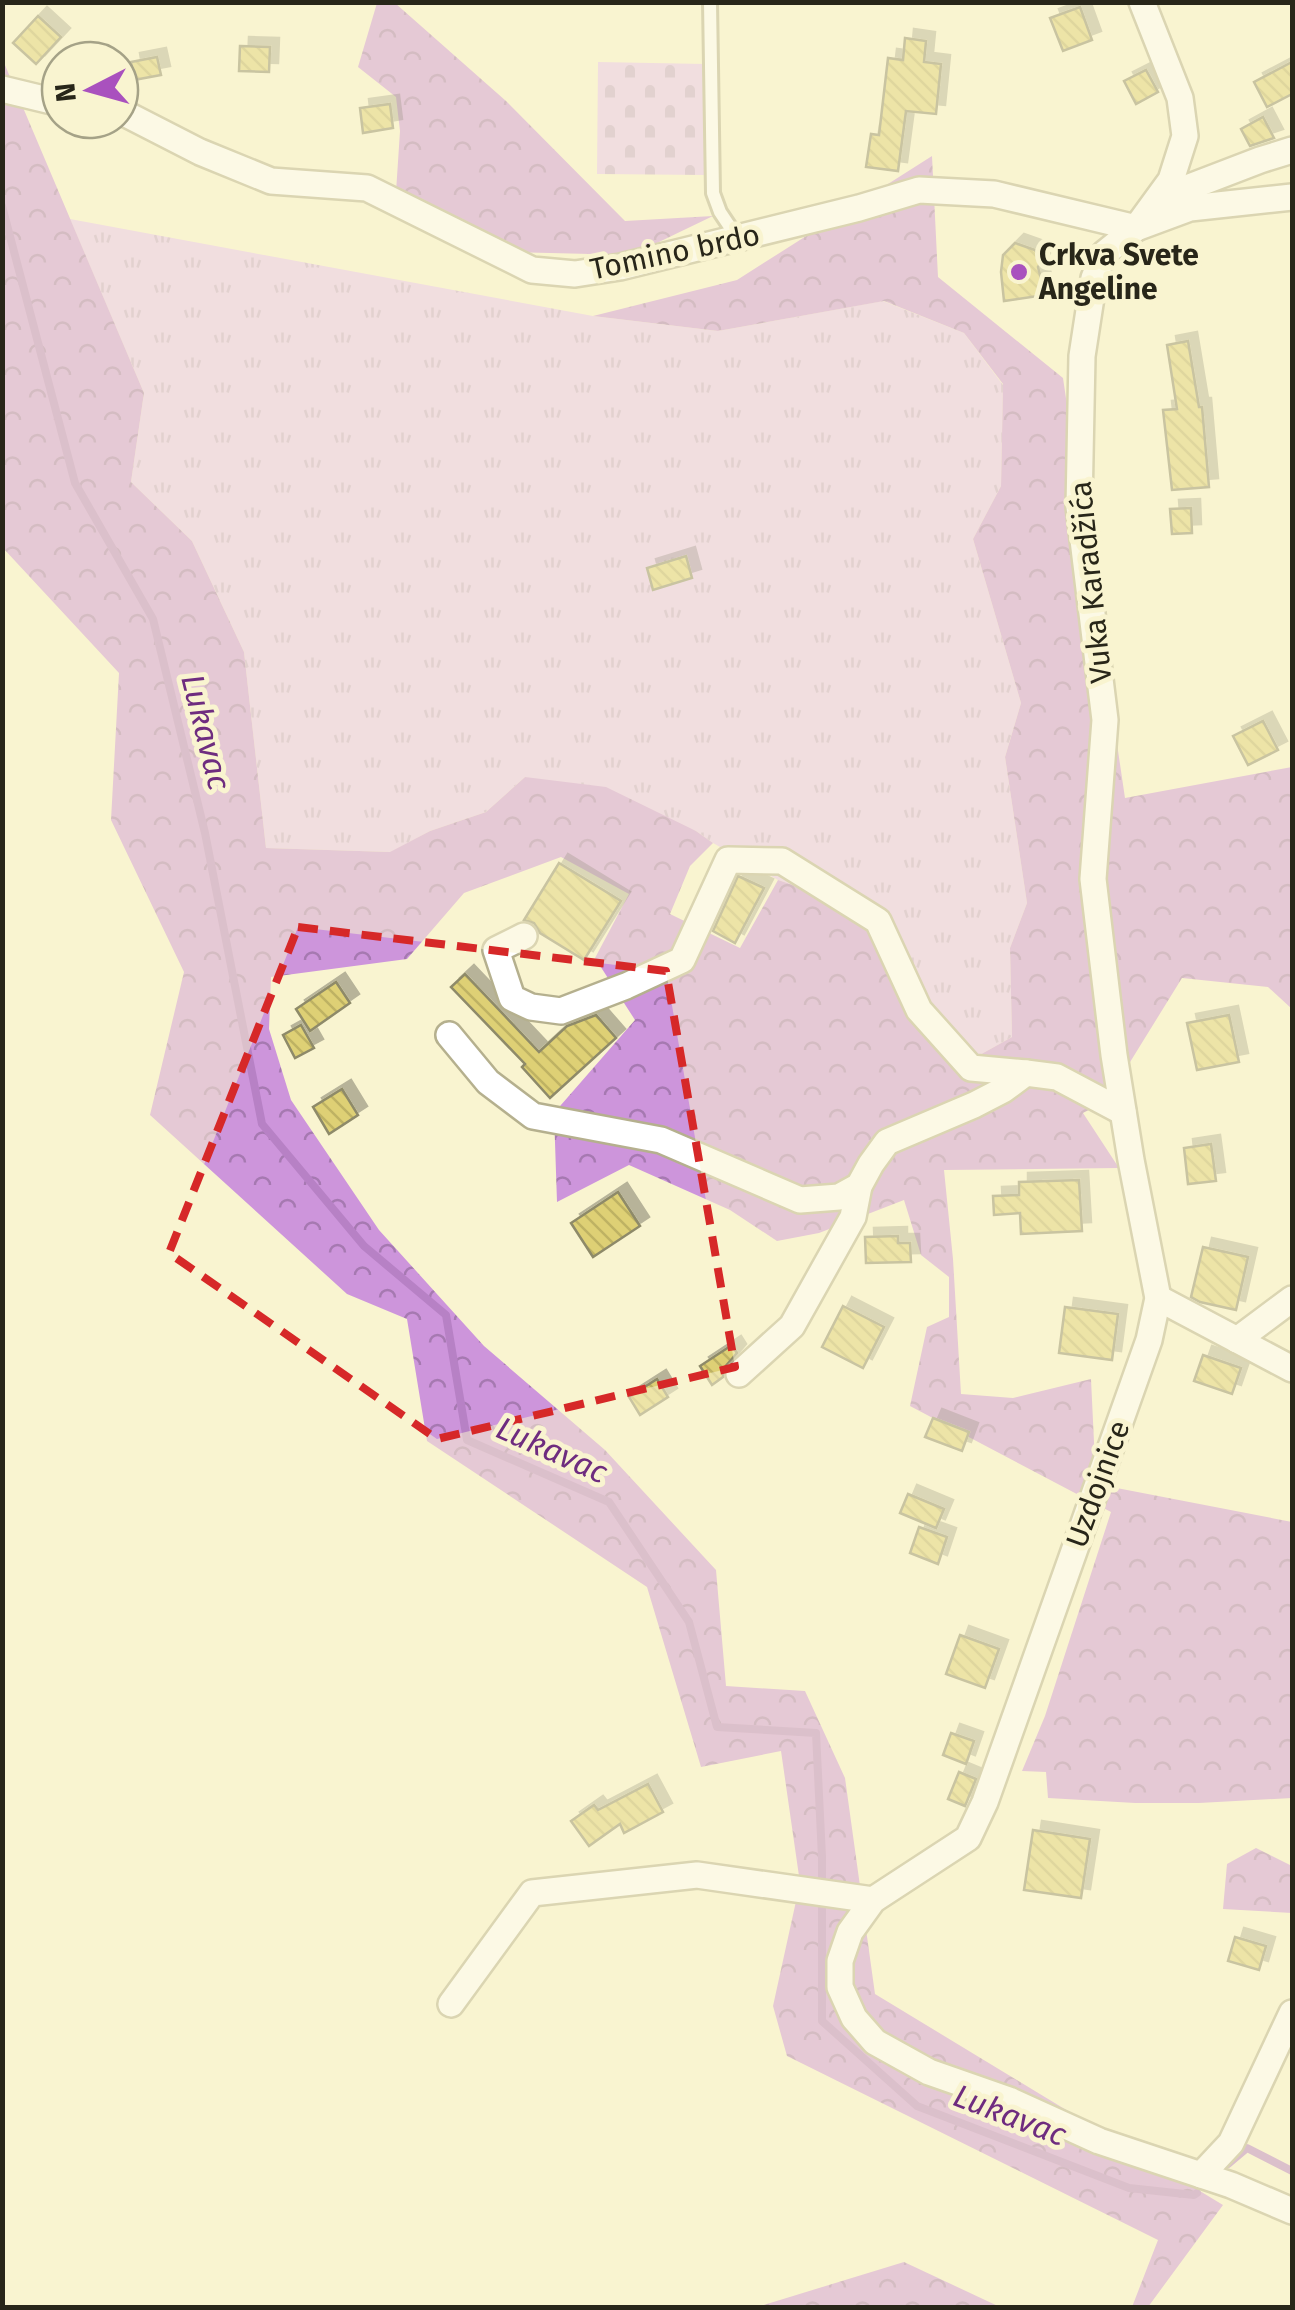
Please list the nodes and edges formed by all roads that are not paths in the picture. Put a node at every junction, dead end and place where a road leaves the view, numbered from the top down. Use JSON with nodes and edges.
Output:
{"nodes":[{"id":1,"x":710,"y":2,"type":"edge"},
{"id":2,"x":1142,"y":2,"type":"edge"},
{"id":3,"x":2,"y":88,"type":"edge"},
{"id":4,"x":40,"y":98,"type":"edge"},
{"id":5,"x":140,"y":121,"type":"edge"},
{"id":6,"x":1292,"y":150,"type":"edge"},
{"id":7,"x":1292,"y":197,"type":"edge"},
{"id":8,"x":1136,"y":228,"type":"junction"},
{"id":9,"x":738,"y":240,"type":"junction"},
{"id":10,"x":524,"y":936,"type":"dead end"},
{"id":11,"x":449,"y":1035,"type":"dead end"},
{"id":12,"x":1026,"y":1073,"type":"junction"},
{"id":13,"x":1123,"y":1112,"type":"junction"},
{"id":14,"x":859,"y":1186,"type":"junction"},
{"id":15,"x":1158,"y":1298,"type":"junction"},
{"id":16,"x":1292,"y":1299,"type":"edge"},
{"id":17,"x":1237,"y":1340,"type":"junction"},
{"id":18,"x":1292,"y":1370,"type":"edge"},
{"id":19,"x":739,"y":1374,"type":"dead end"},
{"id":20,"x":873,"y":1900,"type":"junction"},
{"id":21,"x":451,"y":2004,"type":"dead end"},
{"id":22,"x":1292,"y":2013,"type":"edge"},
{"id":23,"x":1200,"y":2174,"type":"junction"},
{"id":24,"x":1292,"y":2211,"type":"edge"}],
"edges":[{"from":1,"to":9,"type":"lane"},
{"from":2,"to":8,"type":"street"},
{"from":3,"to":4,"type":"street"},
{"from":5,"to":9,"type":"street","name":"Tomino brdo"},
{"from":6,"to":8,"type":"street"},
{"from":7,"to":8,"type":"street","name":"Vuka Karadžića"},
{"from":8,"to":9,"type":"street","name":"Tomino brdo"},
{"from":8,"to":13,"type":"street","name":"Vuka Karadžića"},
{"from":10,"to":12,"type":"street"},
{"from":11,"to":14,"type":"street"},
{"from":12,"to":13,"type":"street"},
{"from":12,"to":14,"type":"street"},
{"from":13,"to":15,"type":"street","name":"Uzdojnice"},
{"from":14,"to":19,"type":"street"},
{"from":15,"to":17,"type":"street"},
{"from":15,"to":20,"type":"street","name":"Uzdojnice"},
{"from":16,"to":17,"type":"street"},
{"from":17,"to":18,"type":"street"},
{"from":20,"to":21,"type":"street"},
{"from":20,"to":23,"type":"street"},
{"from":22,"to":23,"type":"street"},
{"from":23,"to":24,"type":"street"}]}
